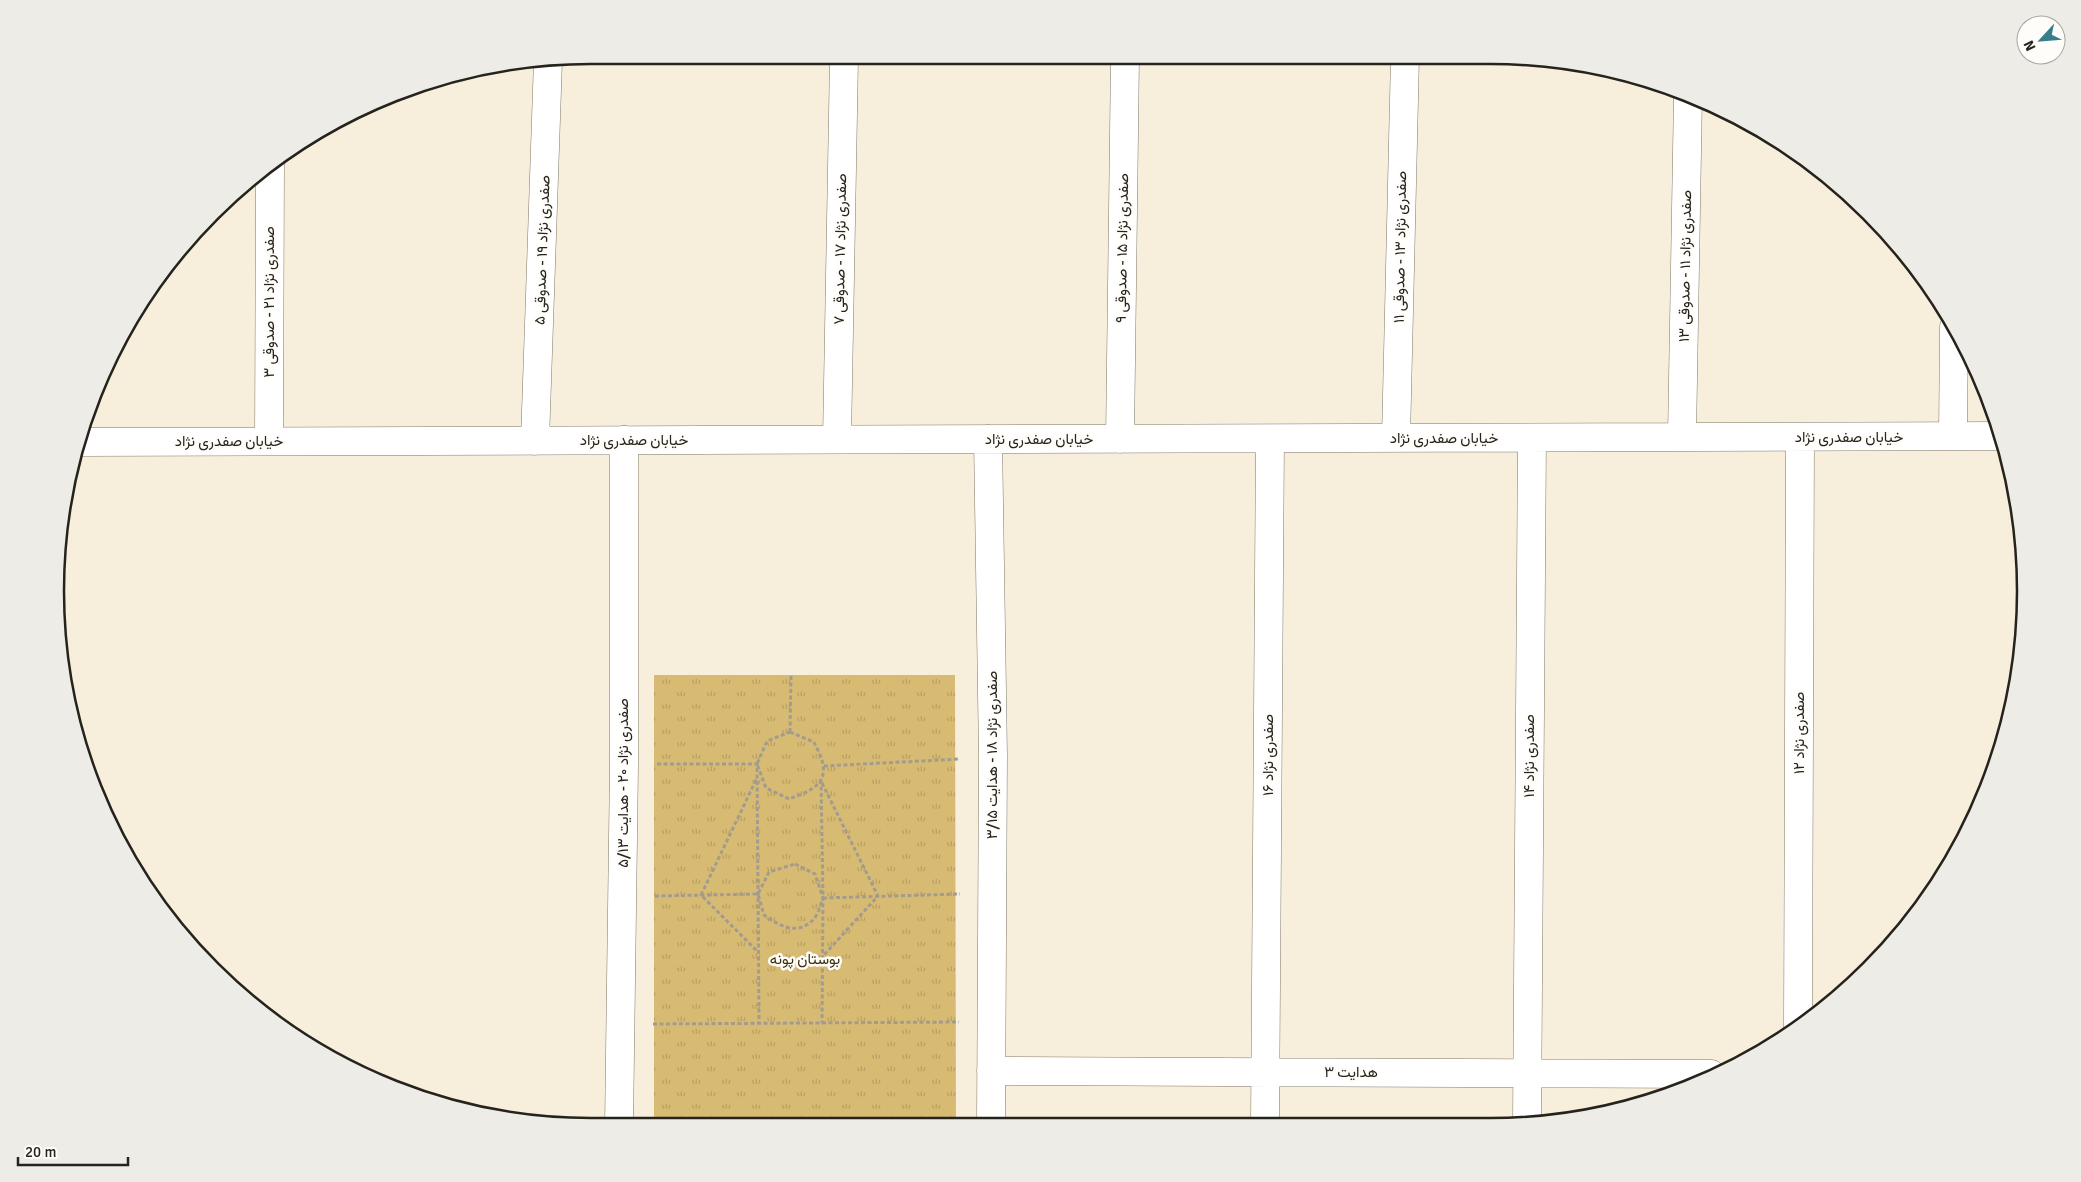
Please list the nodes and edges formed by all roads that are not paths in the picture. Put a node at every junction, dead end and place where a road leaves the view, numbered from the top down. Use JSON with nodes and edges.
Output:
{"nodes":[{"id":1,"x":844,"y":64,"type":"edge"},
{"id":2,"x":1125,"y":64,"type":"edge"},
{"id":3,"x":1405,"y":64,"type":"edge"},
{"id":4,"x":548,"y":66,"type":"edge"},
{"id":5,"x":1688,"y":102,"type":"edge"},
{"id":6,"x":270,"y":173,"type":"edge"},
{"id":7,"x":1954,"y":340,"type":"edge"},
{"id":8,"x":1953,"y":436,"type":"junction"},
{"id":9,"x":1993,"y":436,"type":"edge"},
{"id":10,"x":1682,"y":437,"type":"junction"},
{"id":11,"x":1800,"y":437,"type":"junction"},
{"id":12,"x":1120,"y":438,"type":"junction"},
{"id":13,"x":1396,"y":438,"type":"junction"},
{"id":14,"x":1532,"y":438,"type":"junction"},
{"id":15,"x":1270,"y":439,"type":"junction"},
{"id":16,"x":535,"y":440,"type":"junction"},
{"id":17,"x":624,"y":440,"type":"junction"},
{"id":18,"x":837,"y":440,"type":"junction"},
{"id":19,"x":988,"y":440,"type":"junction"},
{"id":20,"x":268,"y":441,"type":"junction"},
{"id":21,"x":86,"y":442,"type":"edge"},
{"id":22,"x":1798,"y":1018,"type":"edge"},
{"id":23,"x":991,"y":1071,"type":"junction"},
{"id":24,"x":1265,"y":1072,"type":"junction"},
{"id":25,"x":1527,"y":1073,"type":"junction"},
{"id":26,"x":1701,"y":1074,"type":"edge"},
{"id":27,"x":1527,"y":1117,"type":"edge"},
{"id":28,"x":618,"y":1118,"type":"edge"},
{"id":29,"x":991,"y":1118,"type":"edge"},
{"id":30,"x":1266,"y":1118,"type":"edge"}],
"edges":[{"from":1,"to":18,"type":"street","name":"صفدری نژاد ۱۷ - صدوقی ۷"},
{"from":2,"to":12,"type":"street","name":"صفدری نژاد ۱۵ - صدوقی ۹"},
{"from":3,"to":13,"type":"street","name":"صفدری نژاد ۱۳ - صدوقی ۱۱"},
{"from":4,"to":16,"type":"street","name":"صفدری نژاد ۱۹ - صدوقی ۵"},
{"from":5,"to":10,"type":"street","name":"صفدری نژاد ۱۱ - صدوقی ۱۳"},
{"from":6,"to":20,"type":"street","name":"صفدری نژاد ۲۱ - صدوقی ۳"},
{"from":7,"to":8,"type":"street"},
{"from":8,"to":9,"type":"street","name":"خیابان صفدری نژاد"},
{"from":8,"to":11,"type":"street","name":"خیابان صفدری نژاد"},
{"from":10,"to":11,"type":"street","name":"خیابان صفدری نژاد"},
{"from":10,"to":14,"type":"street","name":"خیابان صفدری نژاد"},
{"from":11,"to":22,"type":"street","name":"صفدری نژاد ۱۲"},
{"from":12,"to":15,"type":"street","name":"خیابان صفدری نژاد"},
{"from":12,"to":19,"type":"street","name":"خیابان صفدری نژاد"},
{"from":13,"to":14,"type":"street","name":"خیابان صفدری نژاد"},
{"from":13,"to":15,"type":"street","name":"خیابان صفدری نژاد"},
{"from":14,"to":25,"type":"street","name":"صفدری نژاد ۱۴"},
{"from":15,"to":24,"type":"street","name":"صفدری نژاد ۱۶"},
{"from":16,"to":17,"type":"street","name":"خیابان صفدری نژاد"},
{"from":16,"to":20,"type":"street","name":"خیابان صفدری نژاد"},
{"from":17,"to":18,"type":"street","name":"خیابان صفدری نژاد"},
{"from":17,"to":28,"type":"street","name":"صفدری نژاد ۲۰ - هدایت ۵/۱۳"},
{"from":18,"to":19,"type":"street","name":"خیابان صفدری نژاد"},
{"from":19,"to":23,"type":"street","name":"صفدری نژاد ۱۸ - هدایت ۳/۱۵"},
{"from":20,"to":21,"type":"street","name":"خیابان صفدری نژاد"},
{"from":23,"to":24,"type":"street","name":"هدایت ۳"},
{"from":23,"to":29,"type":"street","name":"صفدری نژاد ۱۸ - هدایت ۳/۱۵"},
{"from":24,"to":25,"type":"street","name":"هدایت ۳"},
{"from":24,"to":30,"type":"street","name":"صفدری نژاد ۱۶"},
{"from":25,"to":26,"type":"street","name":"هدایت ۳"},
{"from":25,"to":27,"type":"street","name":"صفدری نژاد ۱۴"}]}
